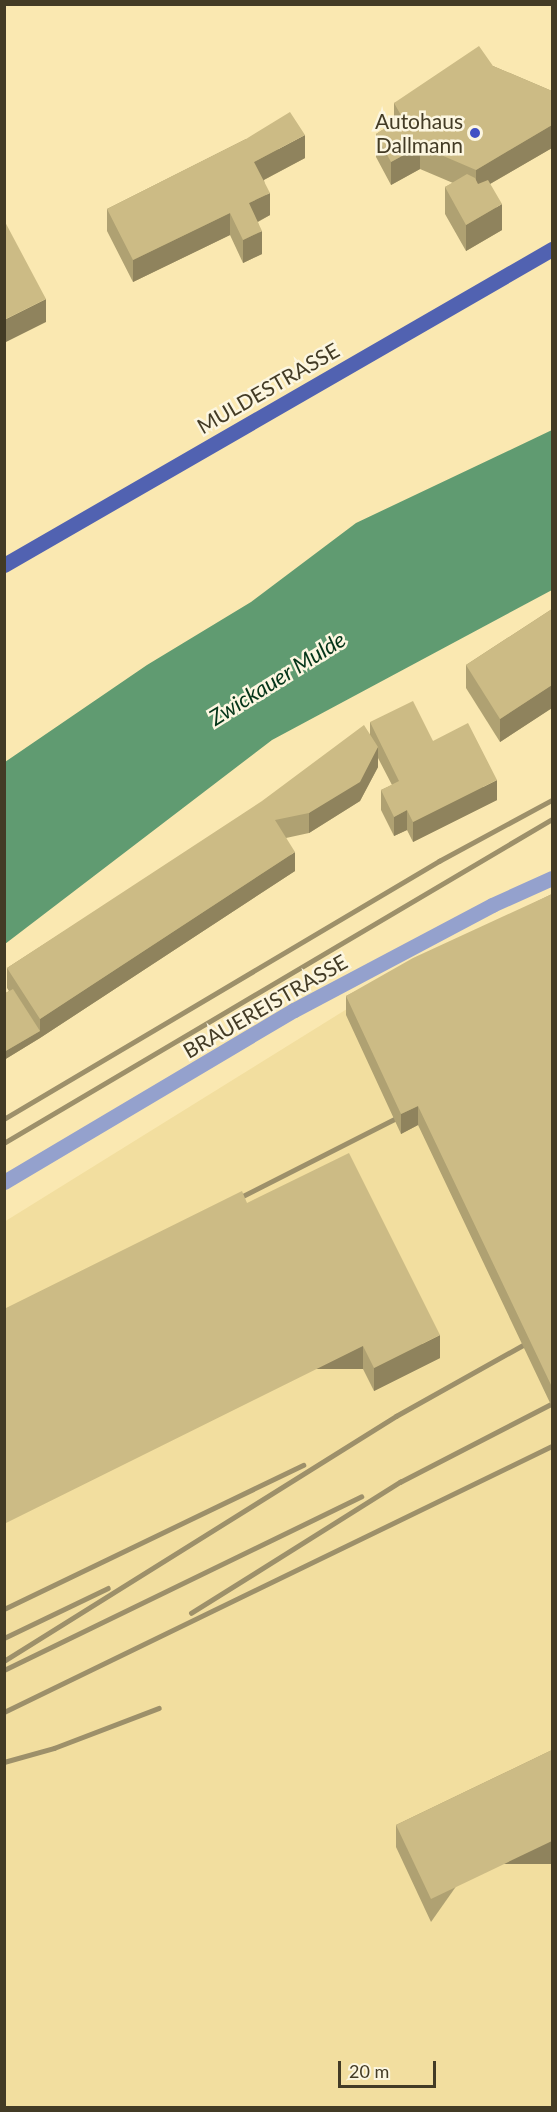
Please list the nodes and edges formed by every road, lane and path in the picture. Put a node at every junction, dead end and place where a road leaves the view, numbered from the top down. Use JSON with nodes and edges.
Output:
{"nodes":[{"id":1,"x":552,"y":249,"type":"edge"},
{"id":2,"x":4,"y":565,"type":"edge"},
{"id":3,"x":552,"y":878,"type":"edge"},
{"id":4,"x":4,"y":1182,"type":"edge"}],
"edges":[{"from":1,"to":2,"type":"main road","name":"MULDESTRASSE"},
{"from":3,"to":4,"type":"street","name":"BRAUEREISTRASSE"}]}
